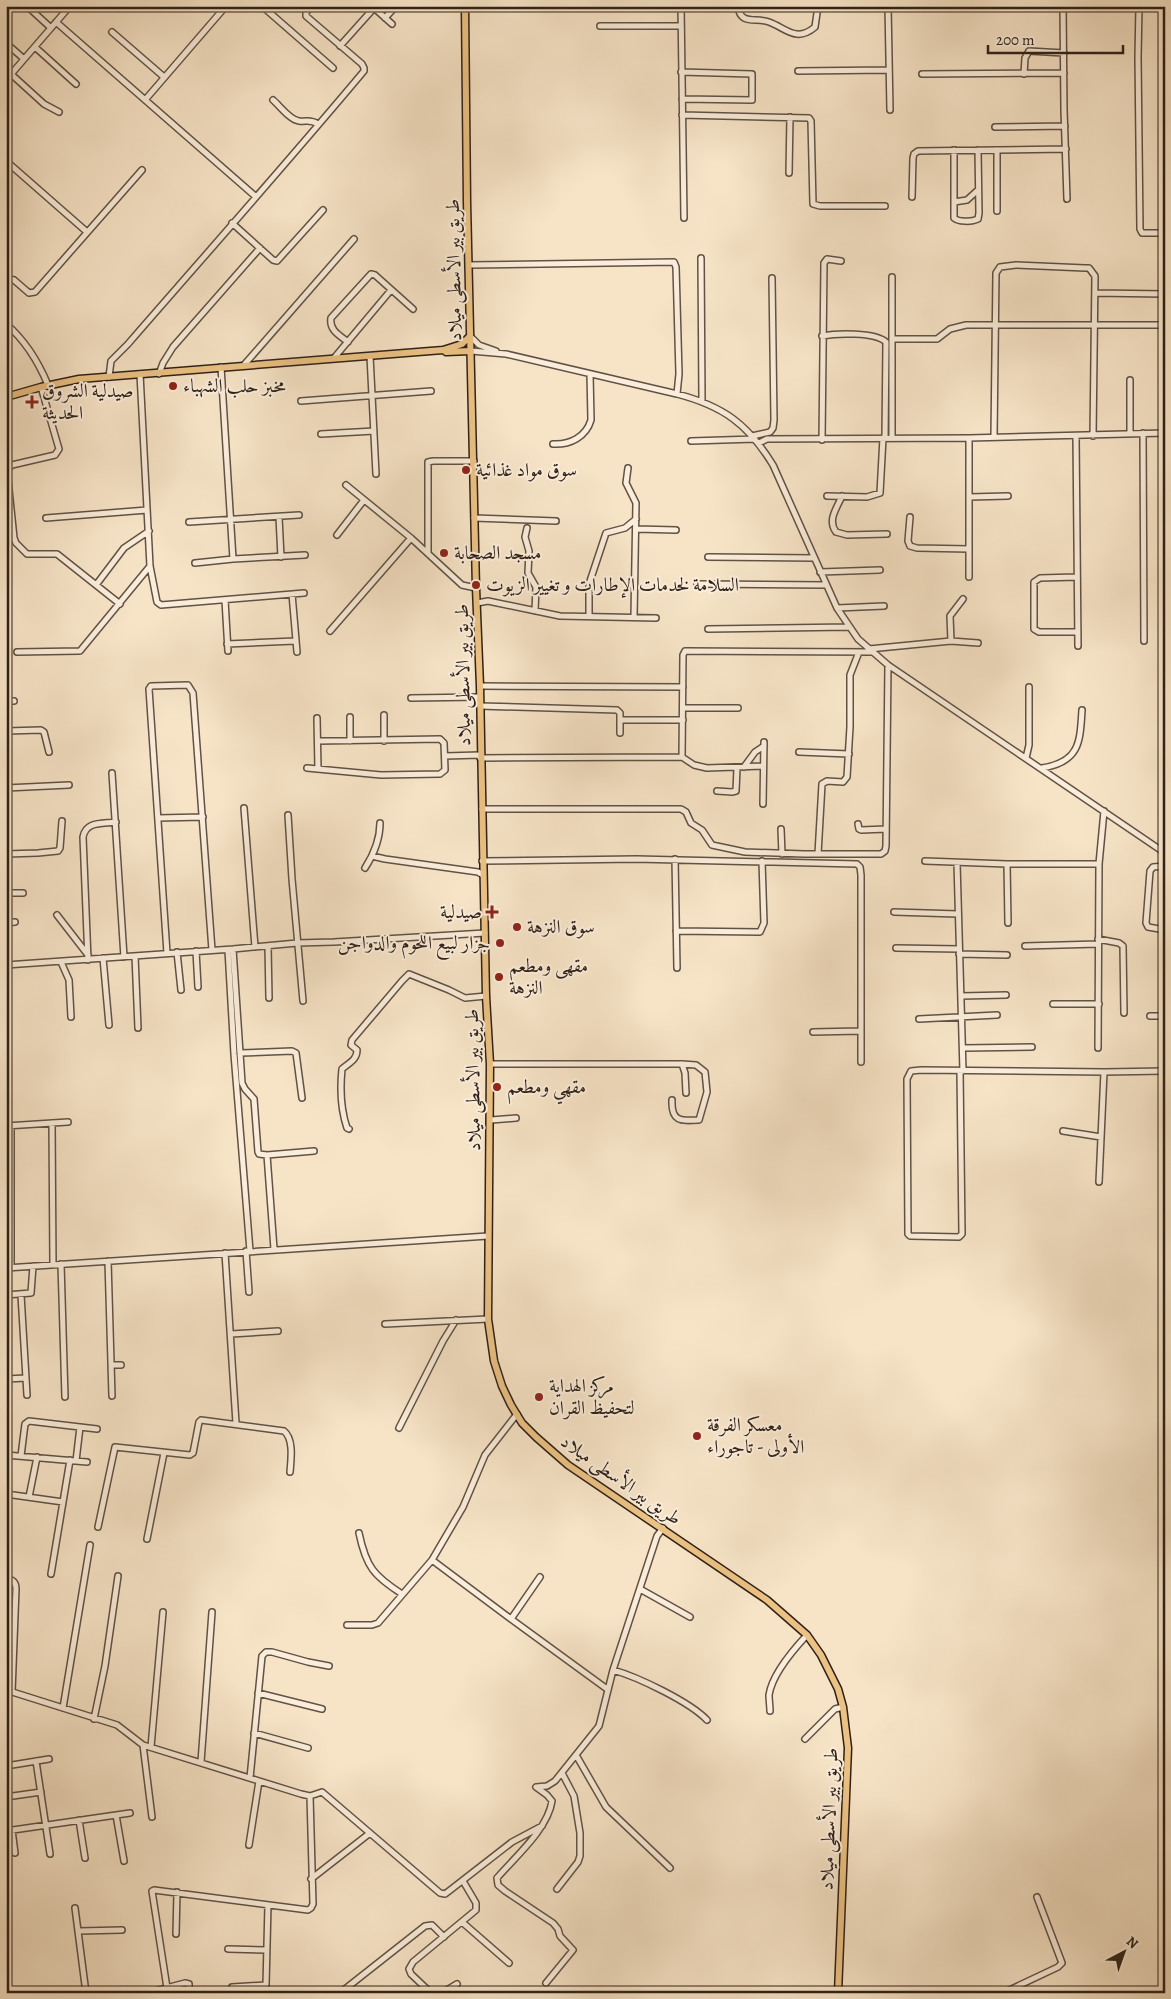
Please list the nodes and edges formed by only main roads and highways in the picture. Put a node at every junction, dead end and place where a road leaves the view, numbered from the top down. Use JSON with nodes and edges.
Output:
{"nodes":[{"id":1,"x":465,"y":6,"type":"edge"},
{"id":2,"x":470,"y":336,"type":"junction"},
{"id":3,"x":443,"y":350,"type":"junction"},
{"id":4,"x":471,"y":351,"type":"junction"},
{"id":5,"x":6,"y":396,"type":"edge"},
{"id":6,"x":838,"y":1993,"type":"edge"}],
"edges":[{"from":1,"to":2,"type":"main road","name":"طريق بير الأسطى ميلاد"},
{"from":2,"to":3,"type":"main road"},
{"from":2,"to":4,"type":"main road","name":"طريق بير الأسطى ميلاد"},
{"from":3,"to":4,"type":"main road"},
{"from":3,"to":5,"type":"main road"},
{"from":4,"to":6,"type":"main road","name":"طريق بير الأسطى ميلاد"}]}
